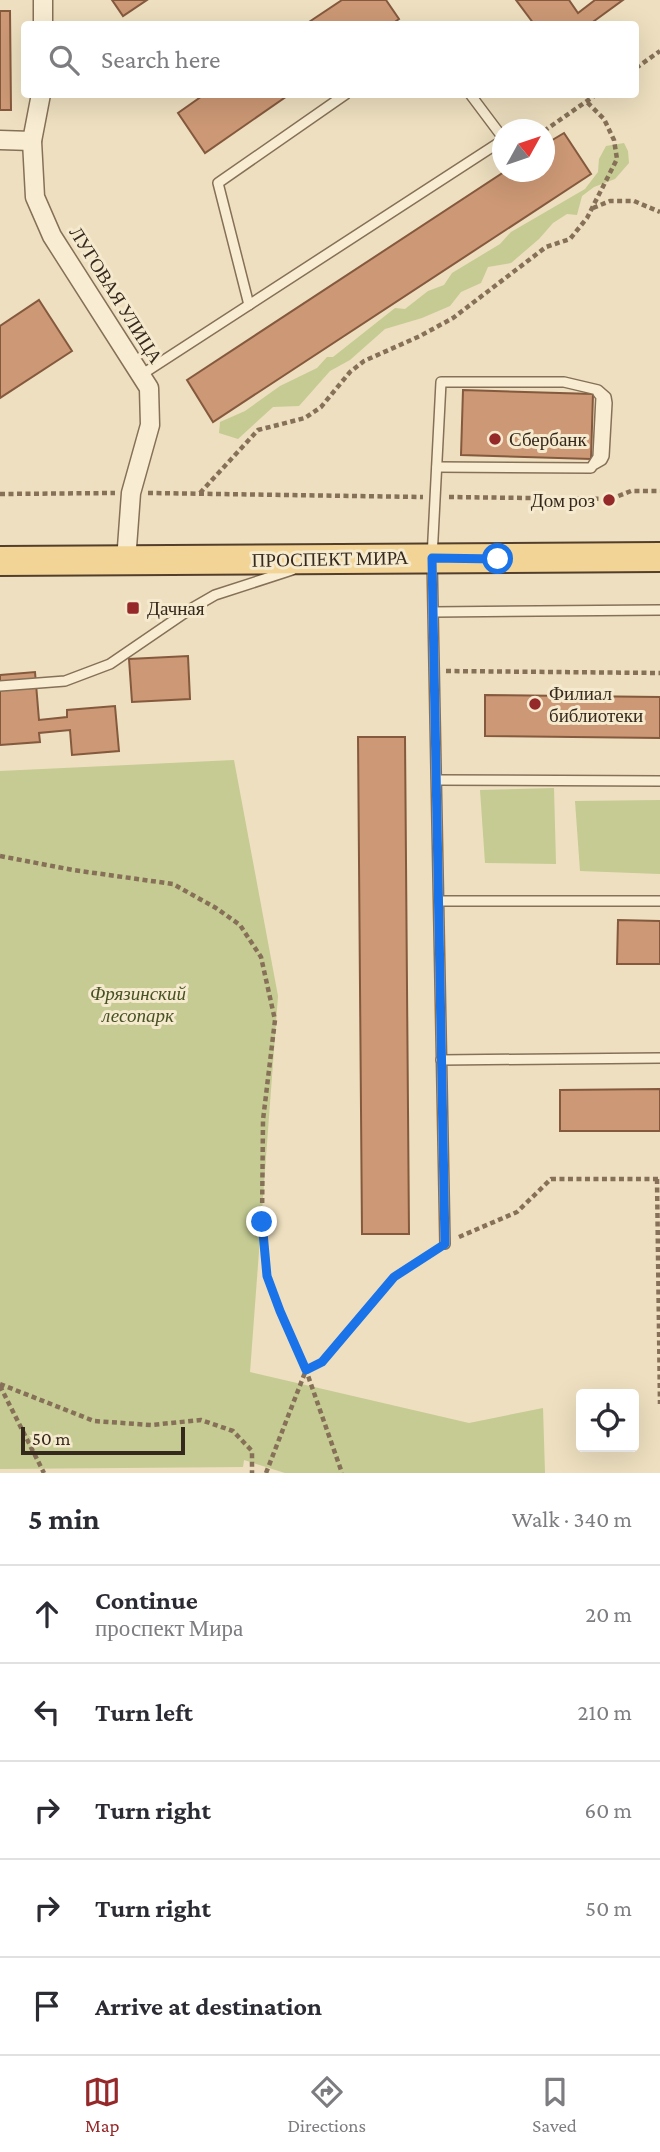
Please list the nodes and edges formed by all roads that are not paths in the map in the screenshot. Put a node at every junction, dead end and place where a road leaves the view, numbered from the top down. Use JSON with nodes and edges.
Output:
{"nodes":[{"id":1,"x":43,"y":0,"type":"edge"},
{"id":2,"x":43,"y":21,"type":"edge"},
{"id":3,"x":40,"y":98,"type":"edge"},
{"id":4,"x":340,"y":98,"type":"edge"},
{"id":5,"x":473,"y":98,"type":"edge"},
{"id":6,"x":492,"y":125,"type":"edge"},
{"id":7,"x":0,"y":140,"type":"edge"},
{"id":8,"x":32,"y":141,"type":"junction"},
{"id":9,"x":492,"y":146,"type":"edge"},
{"id":10,"x":249,"y":305,"type":"junction"},
{"id":11,"x":141,"y":375,"type":"junction"},
{"id":12,"x":437,"y":467,"type":"junction"},
{"id":13,"x":660,"y":557,"type":"edge"},
{"id":14,"x":432,"y":558,"type":"junction"},
{"id":15,"x":324,"y":560,"type":"junction"},
{"id":16,"x":0,"y":561,"type":"edge"},
{"id":17,"x":127,"y":561,"type":"junction"},
{"id":18,"x":660,"y":610,"type":"edge"},
{"id":19,"x":434,"y":612,"type":"junction"},
{"id":20,"x":0,"y":687,"type":"edge"},
{"id":21,"x":437,"y":780,"type":"junction"},
{"id":22,"x":660,"y":781,"type":"edge"},
{"id":23,"x":439,"y":901,"type":"junction"},
{"id":24,"x":660,"y":901,"type":"edge"},
{"id":25,"x":660,"y":1058,"type":"edge"},
{"id":26,"x":442,"y":1060,"type":"junction"},
{"id":27,"x":445,"y":1244,"type":"road end"}],
"edges":[{"from":1,"to":2,"type":"street"},
{"from":3,"to":8,"type":"street","name":"ЛУГОВАЯ УЛИЦА"},
{"from":4,"to":10,"type":"lane"},
{"from":5,"to":6,"type":"lane"},
{"from":7,"to":8,"type":"street"},
{"from":8,"to":11,"type":"street","name":"ЛУГОВАЯ УЛИЦА"},
{"from":9,"to":10,"type":"lane"},
{"from":10,"to":11,"type":"lane"},
{"from":11,"to":17,"type":"street","name":"ЛУГОВАЯ УЛИЦА"},
{"from":12,"to":12,"type":"lane"},
{"from":12,"to":14,"type":"lane"},
{"from":13,"to":14,"type":"main road","name":"ПРОСПЕКТ МИРА"},
{"from":14,"to":15,"type":"main road","name":"ПРОСПЕКТ МИРА"},
{"from":14,"to":19,"type":"lane"},
{"from":15,"to":17,"type":"main road","name":"ПРОСПЕКТ МИРА"},
{"from":15,"to":20,"type":"lane"},
{"from":16,"to":17,"type":"main road","name":"ПРОСПЕКТ МИРА"},
{"from":18,"to":19,"type":"lane"},
{"from":19,"to":21,"type":"lane"},
{"from":21,"to":22,"type":"lane"},
{"from":21,"to":23,"type":"lane"},
{"from":23,"to":24,"type":"lane"},
{"from":23,"to":26,"type":"lane"},
{"from":25,"to":26,"type":"lane"},
{"from":26,"to":27,"type":"lane"}]}
